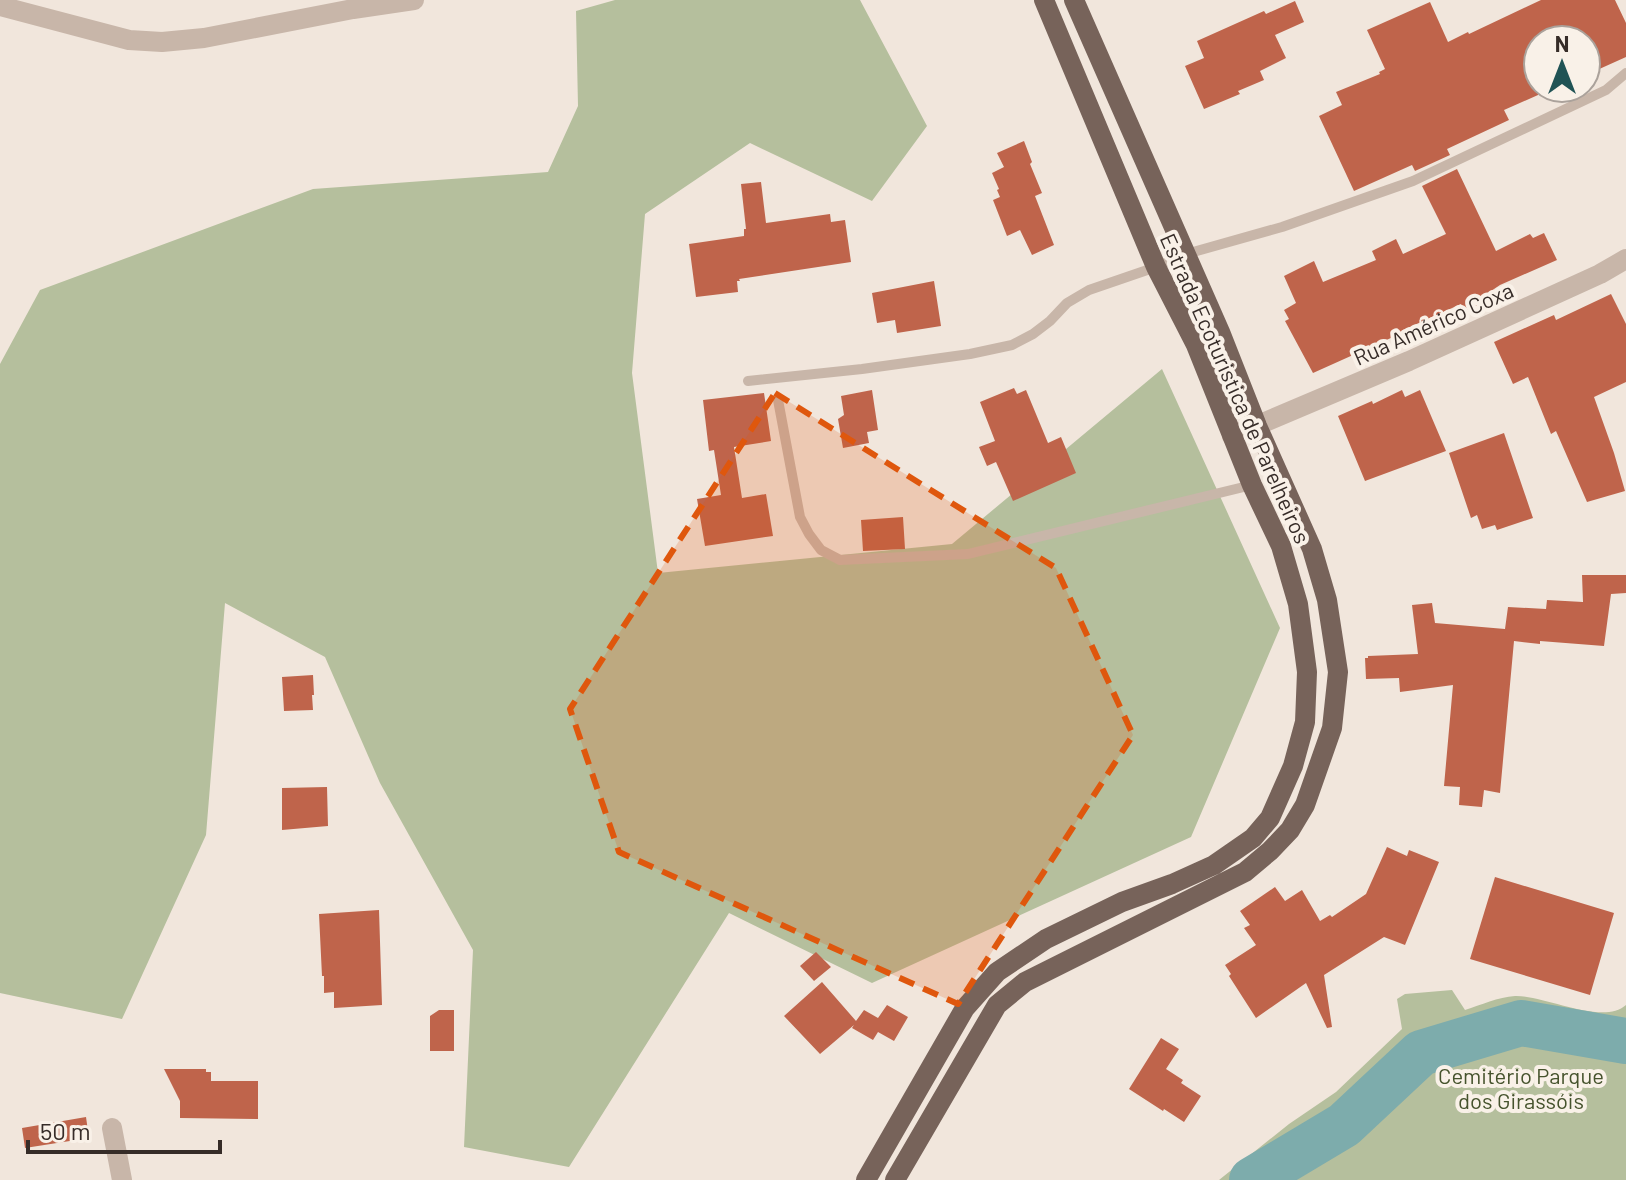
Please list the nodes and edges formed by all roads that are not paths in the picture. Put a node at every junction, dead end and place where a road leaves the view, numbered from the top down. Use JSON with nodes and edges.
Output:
{"nodes":[{"id":1,"x":414,"y":0,"type":"edge"},
{"id":2,"x":1044,"y":0,"type":"edge"},
{"id":3,"x":1074,"y":0,"type":"edge"},
{"id":4,"x":0,"y":6,"type":"edge"},
{"id":5,"x":1626,"y":73,"type":"edge"},
{"id":6,"x":1186,"y":254,"type":"junction"},
{"id":7,"x":1626,"y":259,"type":"edge"},
{"id":8,"x":1156,"y":267,"type":"junction"},
{"id":9,"x":748,"y":381,"type":"dead end"},
{"id":10,"x":778,"y":400,"type":"dead end"},
{"id":11,"x":1257,"y":426,"type":"junction"},
{"id":12,"x":1232,"y":436,"type":"junction"},
{"id":13,"x":1252,"y":485,"type":"junction"},
{"id":14,"x":112,"y":1128,"type":"dead end"},
{"id":15,"x":122,"y":1180,"type":"edge"},
{"id":16,"x":866,"y":1180,"type":"edge"},
{"id":17,"x":895,"y":1180,"type":"edge"}],
"edges":[{"from":1,"to":4,"type":"street"},
{"from":2,"to":8,"type":"main road","name":"Estrada Ecoturistica de Parelheiros"},
{"from":3,"to":6,"type":"main road","name":"Estrada Ecoturistica de Parelheiros"},
{"from":5,"to":6,"type":"lane"},
{"from":6,"to":8,"type":"lane"},
{"from":6,"to":11,"type":"main road","name":"Estrada Ecoturistica de Parelheiros"},
{"from":7,"to":11,"type":"street","name":"Rua Américo Coxa"},
{"from":8,"to":9,"type":"lane"},
{"from":8,"to":12,"type":"main road","name":"Estrada Ecoturistica de Parelheiros"},
{"from":10,"to":13,"type":"lane"},
{"from":11,"to":12,"type":"street","name":"Rua Américo Coxa"},
{"from":11,"to":17,"type":"main road","name":"Estrada Ecoturistica de Parelheiros"},
{"from":12,"to":13,"type":"main road","name":"Estrada Ecoturistica de Parelheiros"},
{"from":13,"to":16,"type":"main road","name":"Estrada Ecoturistica de Parelheiros"},
{"from":14,"to":15,"type":"street"}]}
